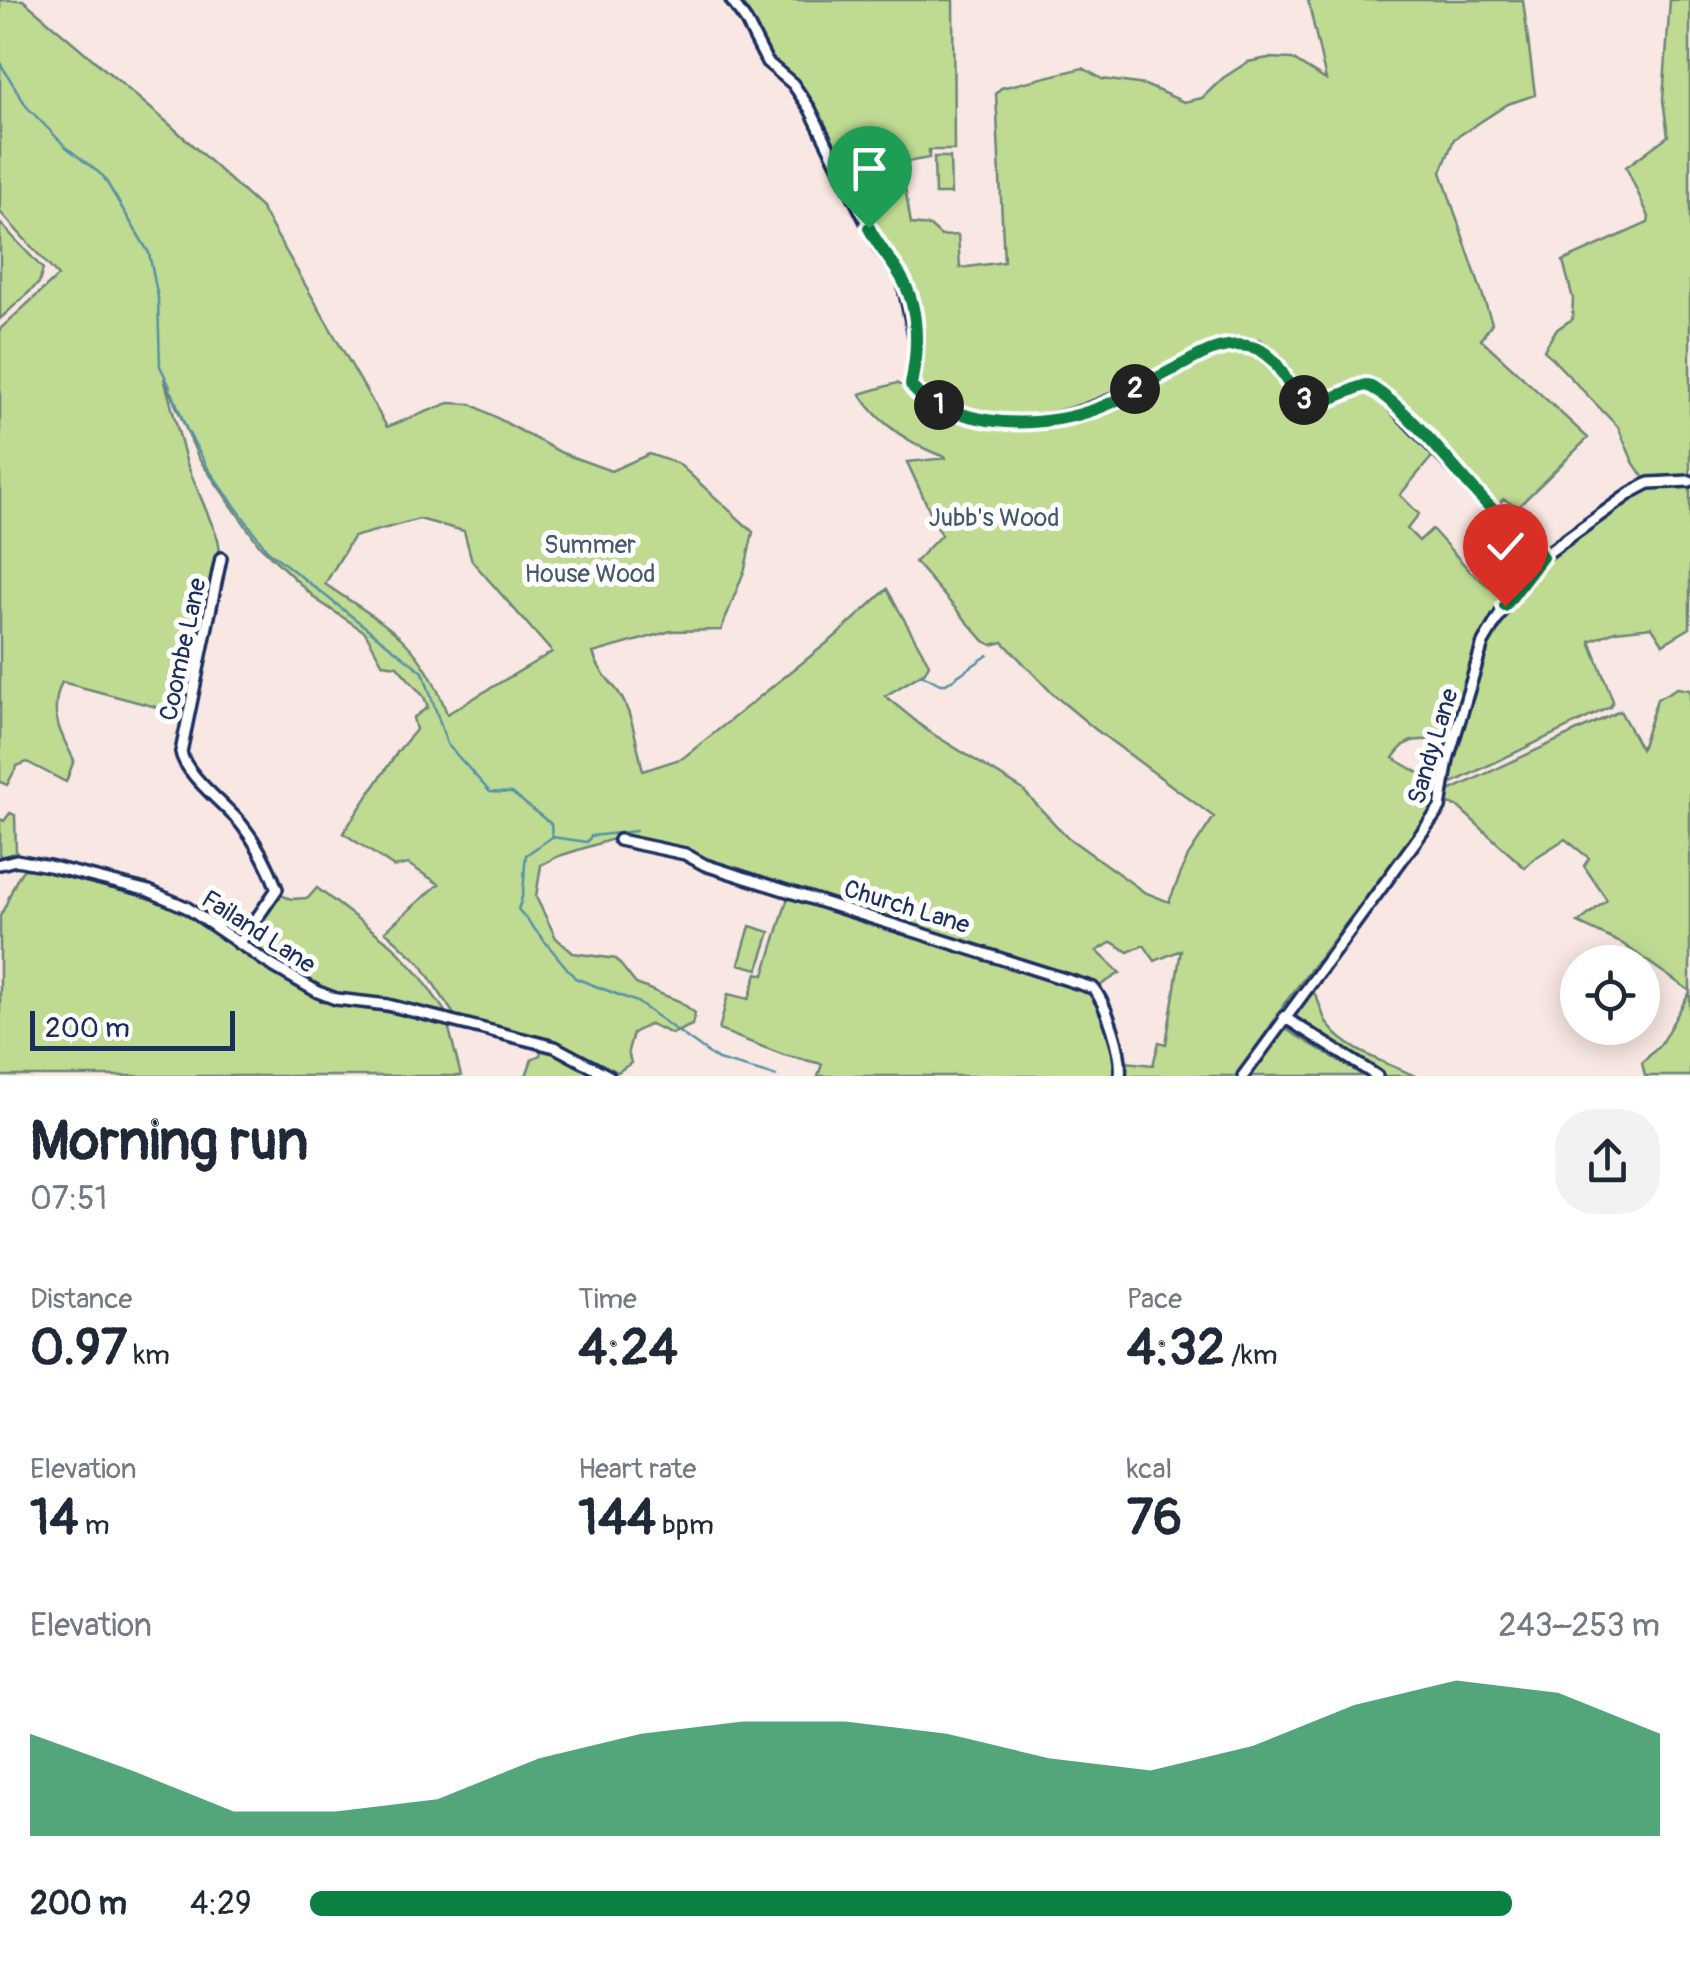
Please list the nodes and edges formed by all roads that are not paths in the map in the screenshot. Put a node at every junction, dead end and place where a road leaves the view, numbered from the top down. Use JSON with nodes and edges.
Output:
{"nodes":[{"id":1,"x":730,"y":0,"type":"edge"},
{"id":2,"x":1690,"y":480,"type":"edge"},
{"id":3,"x":1542,"y":557,"type":"junction"},
{"id":4,"x":221,"y":558,"type":"dead end"},
{"id":5,"x":618,"y":840,"type":"dead end"},
{"id":6,"x":0,"y":864,"type":"edge"},
{"id":7,"x":240,"y":944,"type":"junction"},
{"id":8,"x":1284,"y":1017,"type":"junction"},
{"id":9,"x":609,"y":1076,"type":"edge"},
{"id":10,"x":1120,"y":1076,"type":"edge"},
{"id":11,"x":1243,"y":1076,"type":"edge"},
{"id":12,"x":1377,"y":1076,"type":"edge"}],
"edges":[{"from":1,"to":3,"type":"street"},
{"from":2,"to":3,"type":"street","name":"Sandy Lane"},
{"from":3,"to":8,"type":"street","name":"Sandy Lane"},
{"from":4,"to":7,"type":"street","name":"Coombe Lane"},
{"from":5,"to":10,"type":"street","name":"Church Lane"},
{"from":6,"to":7,"type":"street","name":"Failand Lane"},
{"from":7,"to":9,"type":"street","name":"Failand Lane"},
{"from":8,"to":11,"type":"street","name":"Sandy Lane"},
{"from":8,"to":12,"type":"street"}]}
